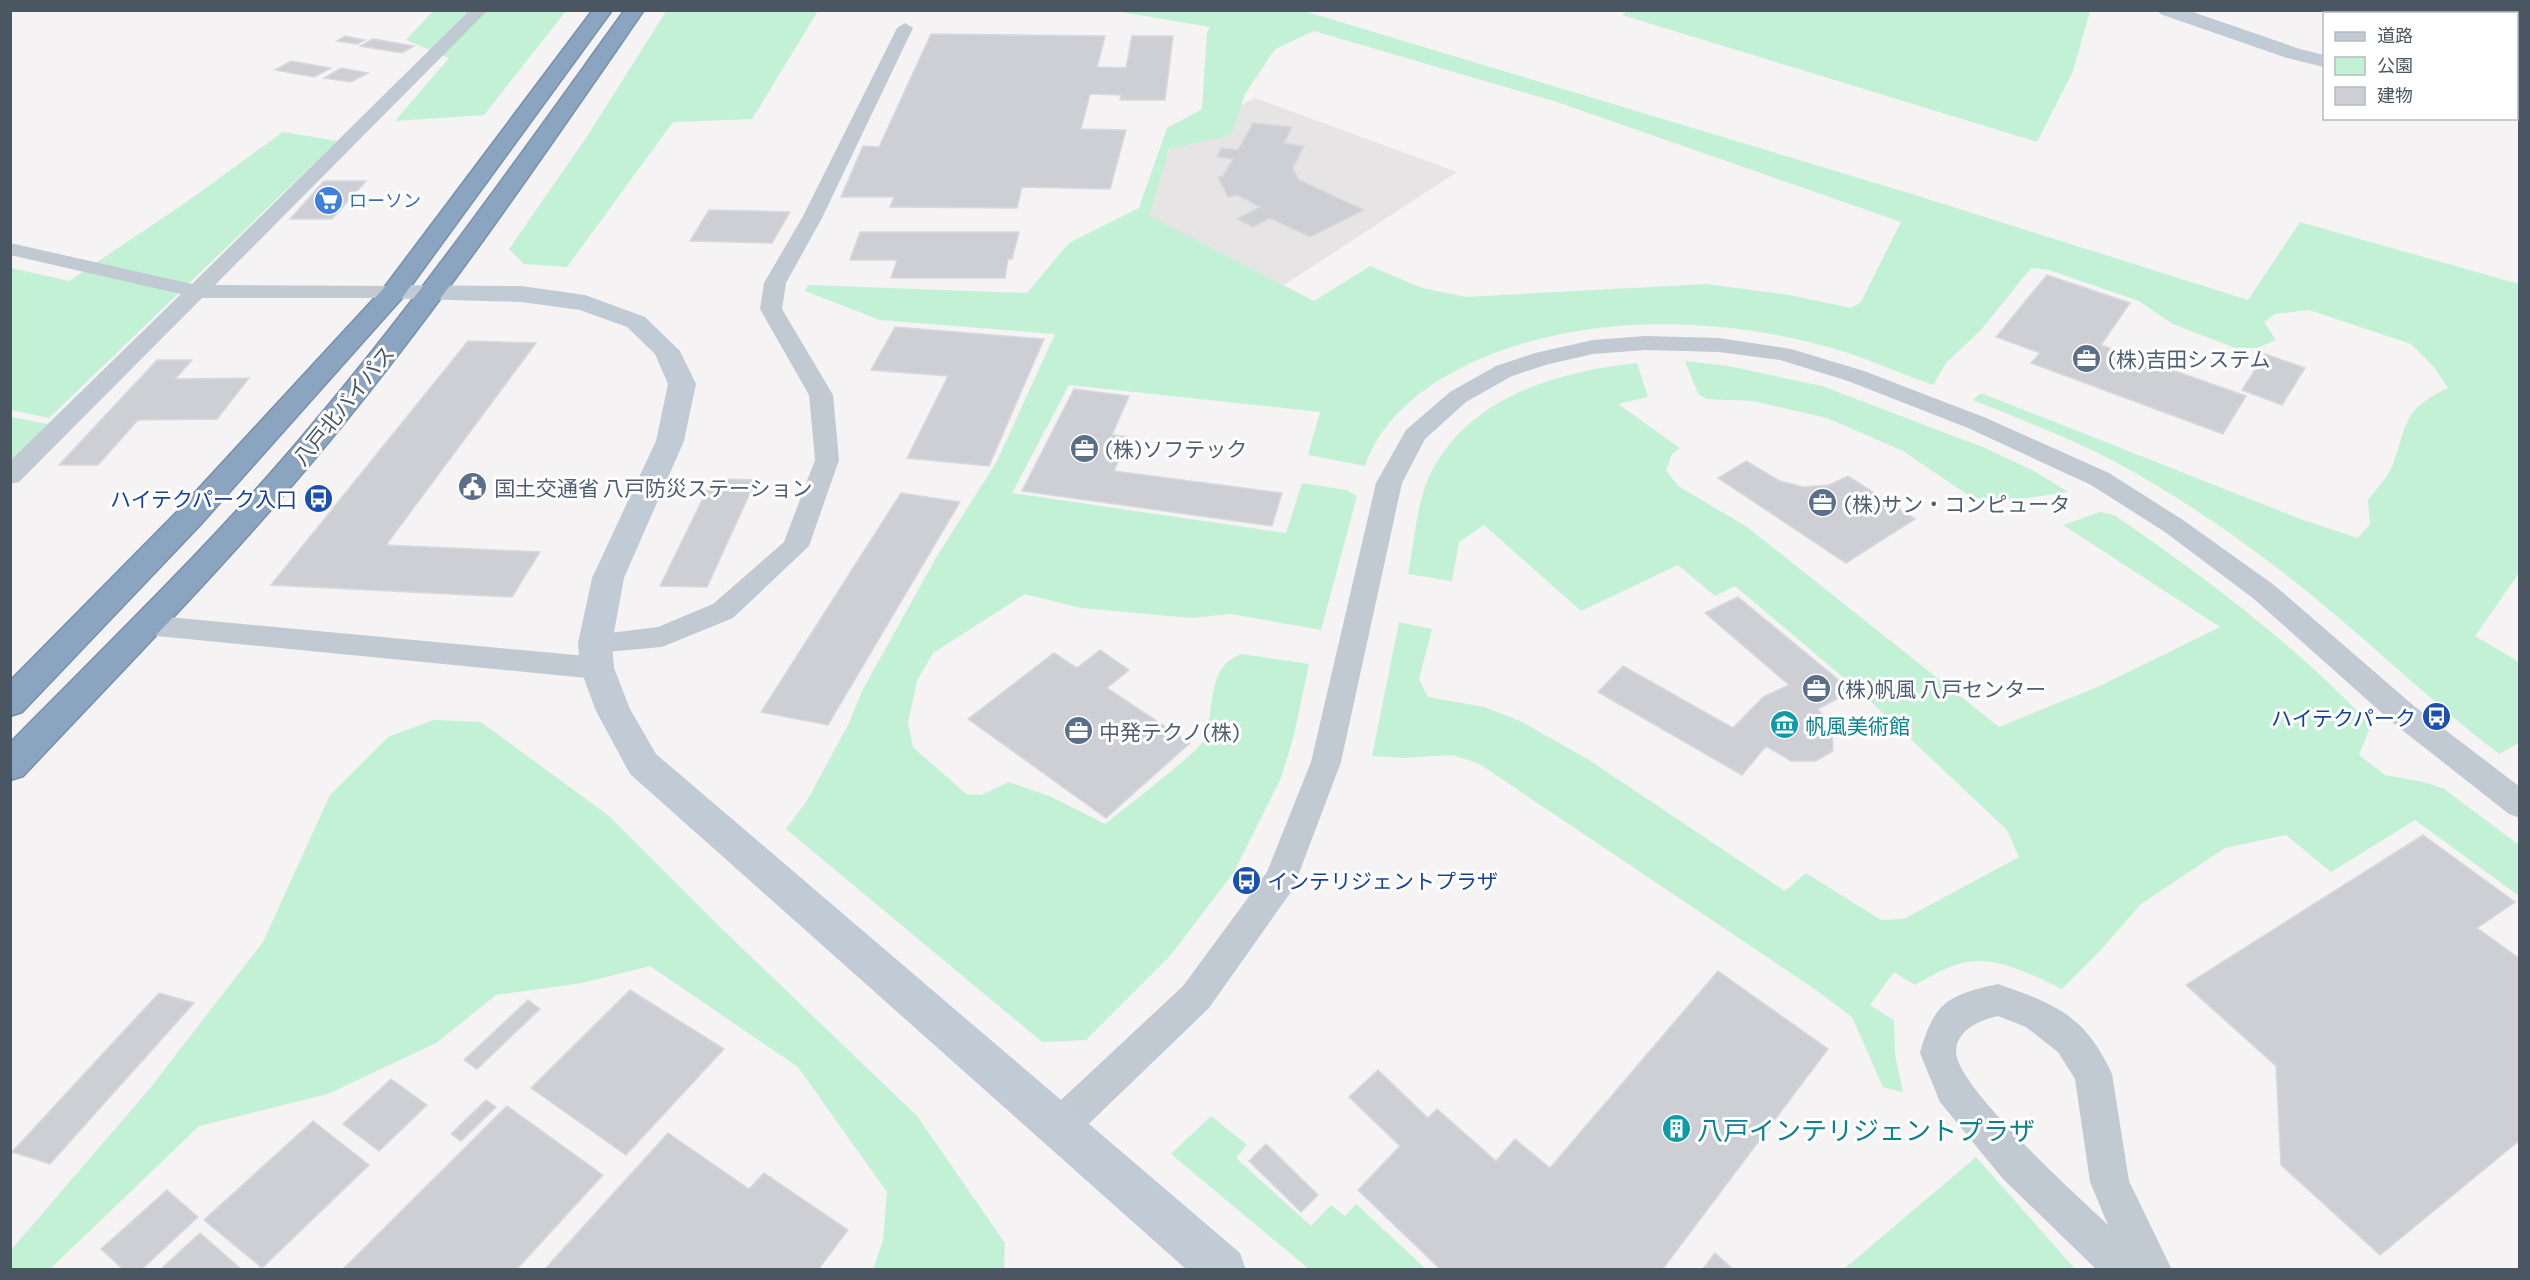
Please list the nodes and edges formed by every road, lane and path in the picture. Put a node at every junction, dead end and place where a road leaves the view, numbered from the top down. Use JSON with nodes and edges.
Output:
{"nodes":[{"id":1,"x":480,"y":10,"type":"edge"},
{"id":2,"x":603,"y":10,"type":"edge"},
{"id":3,"x":635,"y":10,"type":"edge"},
{"id":4,"x":2168,"y":10,"type":"edge"},
{"id":5,"x":905,"y":28,"type":"dead end"},
{"id":6,"x":2323,"y":61,"type":"edge"},
{"id":7,"x":10,"y":249,"type":"edge"},
{"id":8,"x":196,"y":291,"type":"junction"},
{"id":9,"x":393,"y":293,"type":"junction"},
{"id":10,"x":434,"y":293,"type":"junction"},
{"id":11,"x":10,"y":476,"type":"edge"},
{"id":12,"x":147,"y":625,"type":"junction"},
{"id":13,"x":596,"y":656,"type":"junction"},
{"id":14,"x":10,"y":703,"type":"edge"},
{"id":15,"x":10,"y":766,"type":"edge"},
{"id":16,"x":2520,"y":805,"type":"edge"},
{"id":17,"x":1059,"y":1127,"type":"junction"},
{"id":18,"x":1224,"y":1269,"type":"edge"},
{"id":19,"x":2127,"y":1269,"type":"edge"},
{"id":20,"x":2152,"y":1269,"type":"edge"}],
"edges":[{"from":1,"to":8,"type":"street"},
{"from":2,"to":9,"type":"highway","name":"八戸北バイパス"},
{"from":3,"to":10,"type":"highway","name":"八戸北バイパス"},
{"from":4,"to":6,"type":"street"},
{"from":5,"to":13,"type":"street"},
{"from":7,"to":8,"type":"street"},
{"from":8,"to":9,"type":"street"},
{"from":8,"to":11,"type":"street"},
{"from":9,"to":10,"type":"street"},
{"from":9,"to":14,"type":"highway","name":"八戸北バイパス"},
{"from":10,"to":12,"type":"highway","name":"八戸北バイパス"},
{"from":10,"to":13,"type":"street"},
{"from":12,"to":13,"type":"street"},
{"from":12,"to":15,"type":"highway","name":"八戸北バイパス"},
{"from":13,"to":17,"type":"street"},
{"from":16,"to":17,"type":"street"},
{"from":17,"to":18,"type":"street"},
{"from":19,"to":20,"type":"street"}]}
